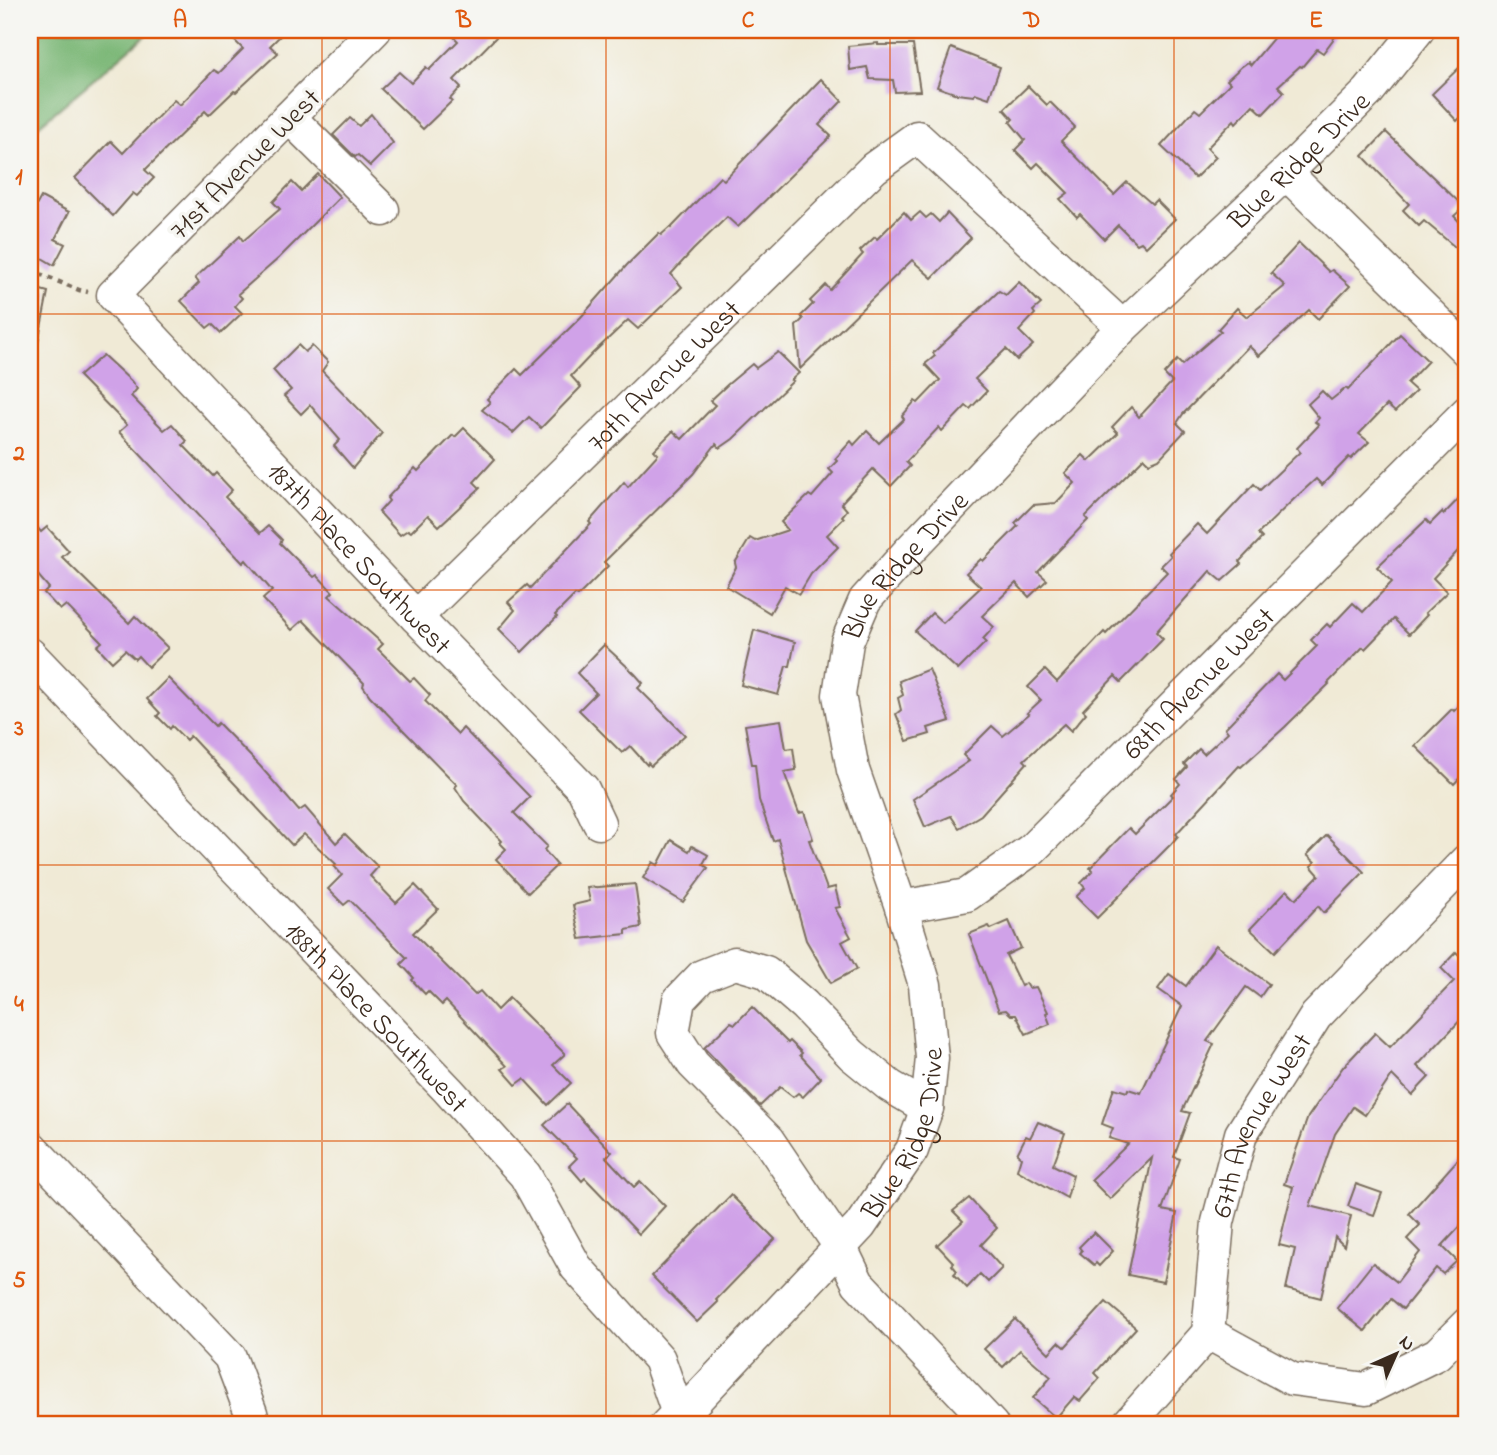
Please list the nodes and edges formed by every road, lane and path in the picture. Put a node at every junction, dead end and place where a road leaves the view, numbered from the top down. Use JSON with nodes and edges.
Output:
{"nodes":[{"id":1,"x":376,"y":30,"type":"edge"},
{"id":2,"x":1418,"y":30,"type":"edge"},
{"id":3,"x":289,"y":117,"type":"junction"},
{"id":4,"x":1286,"y":173,"type":"junction"},
{"id":5,"x":383,"y":209,"type":"dead end"},
{"id":6,"x":30,"y":270,"type":"edge"},
{"id":7,"x":113,"y":295,"type":"junction"},
{"id":8,"x":1122,"y":327,"type":"junction"},
{"id":9,"x":1467,"y":351,"type":"edge"},
{"id":10,"x":1467,"y":412,"type":"edge"},
{"id":11,"x":416,"y":617,"type":"junction"},
{"id":12,"x":30,"y":654,"type":"edge"},
{"id":13,"x":599,"y":823,"type":"dead end"},
{"id":14,"x":1467,"y":860,"type":"edge"},
{"id":15,"x":901,"y":907,"type":"junction"},
{"id":16,"x":927,"y":1108,"type":"junction"},
{"id":17,"x":30,"y":1146,"type":"edge"},
{"id":18,"x":841,"y":1248,"type":"junction"},
{"id":19,"x":1467,"y":1324,"type":"edge"},
{"id":20,"x":1208,"y":1333,"type":"junction"},
{"id":21,"x":675,"y":1421,"type":"edge"},
{"id":22,"x":254,"y":1425,"type":"edge"},
{"id":23,"x":992,"y":1425,"type":"edge"},
{"id":24,"x":1127,"y":1425,"type":"edge"}],
"edges":[{"from":1,"to":3,"type":"street","name":"71st Avenue West"},
{"from":2,"to":4,"type":"street","name":"Blue Ridge Drive"},
{"from":3,"to":5,"type":"street"},
{"from":3,"to":7,"type":"street","name":"71st Avenue West"},
{"from":4,"to":8,"type":"street","name":"Blue Ridge Drive"},
{"from":4,"to":9,"type":"street"},
{"from":6,"to":7,"type":"path"},
{"from":7,"to":11,"type":"street","name":"187th Place Southwest"},
{"from":8,"to":11,"type":"street","name":"70th Avenue West"},
{"from":8,"to":15,"type":"street","name":"Blue Ridge Drive"},
{"from":10,"to":15,"type":"street","name":"68th Avenue West"},
{"from":11,"to":13,"type":"street","name":"187th Place Southwest"},
{"from":12,"to":21,"type":"street","name":"188th Place Southwest"},
{"from":14,"to":20,"type":"street","name":"67th Avenue West"},
{"from":15,"to":16,"type":"street","name":"Blue Ridge Drive"},
{"from":16,"to":18,"type":"street","name":"Blue Ridge Drive"},
{"from":16,"to":18,"type":"street"},
{"from":17,"to":22,"type":"street"},
{"from":18,"to":21,"type":"street"},
{"from":18,"to":23,"type":"street"},
{"from":19,"to":20,"type":"street"},
{"from":20,"to":24,"type":"street"}]}
